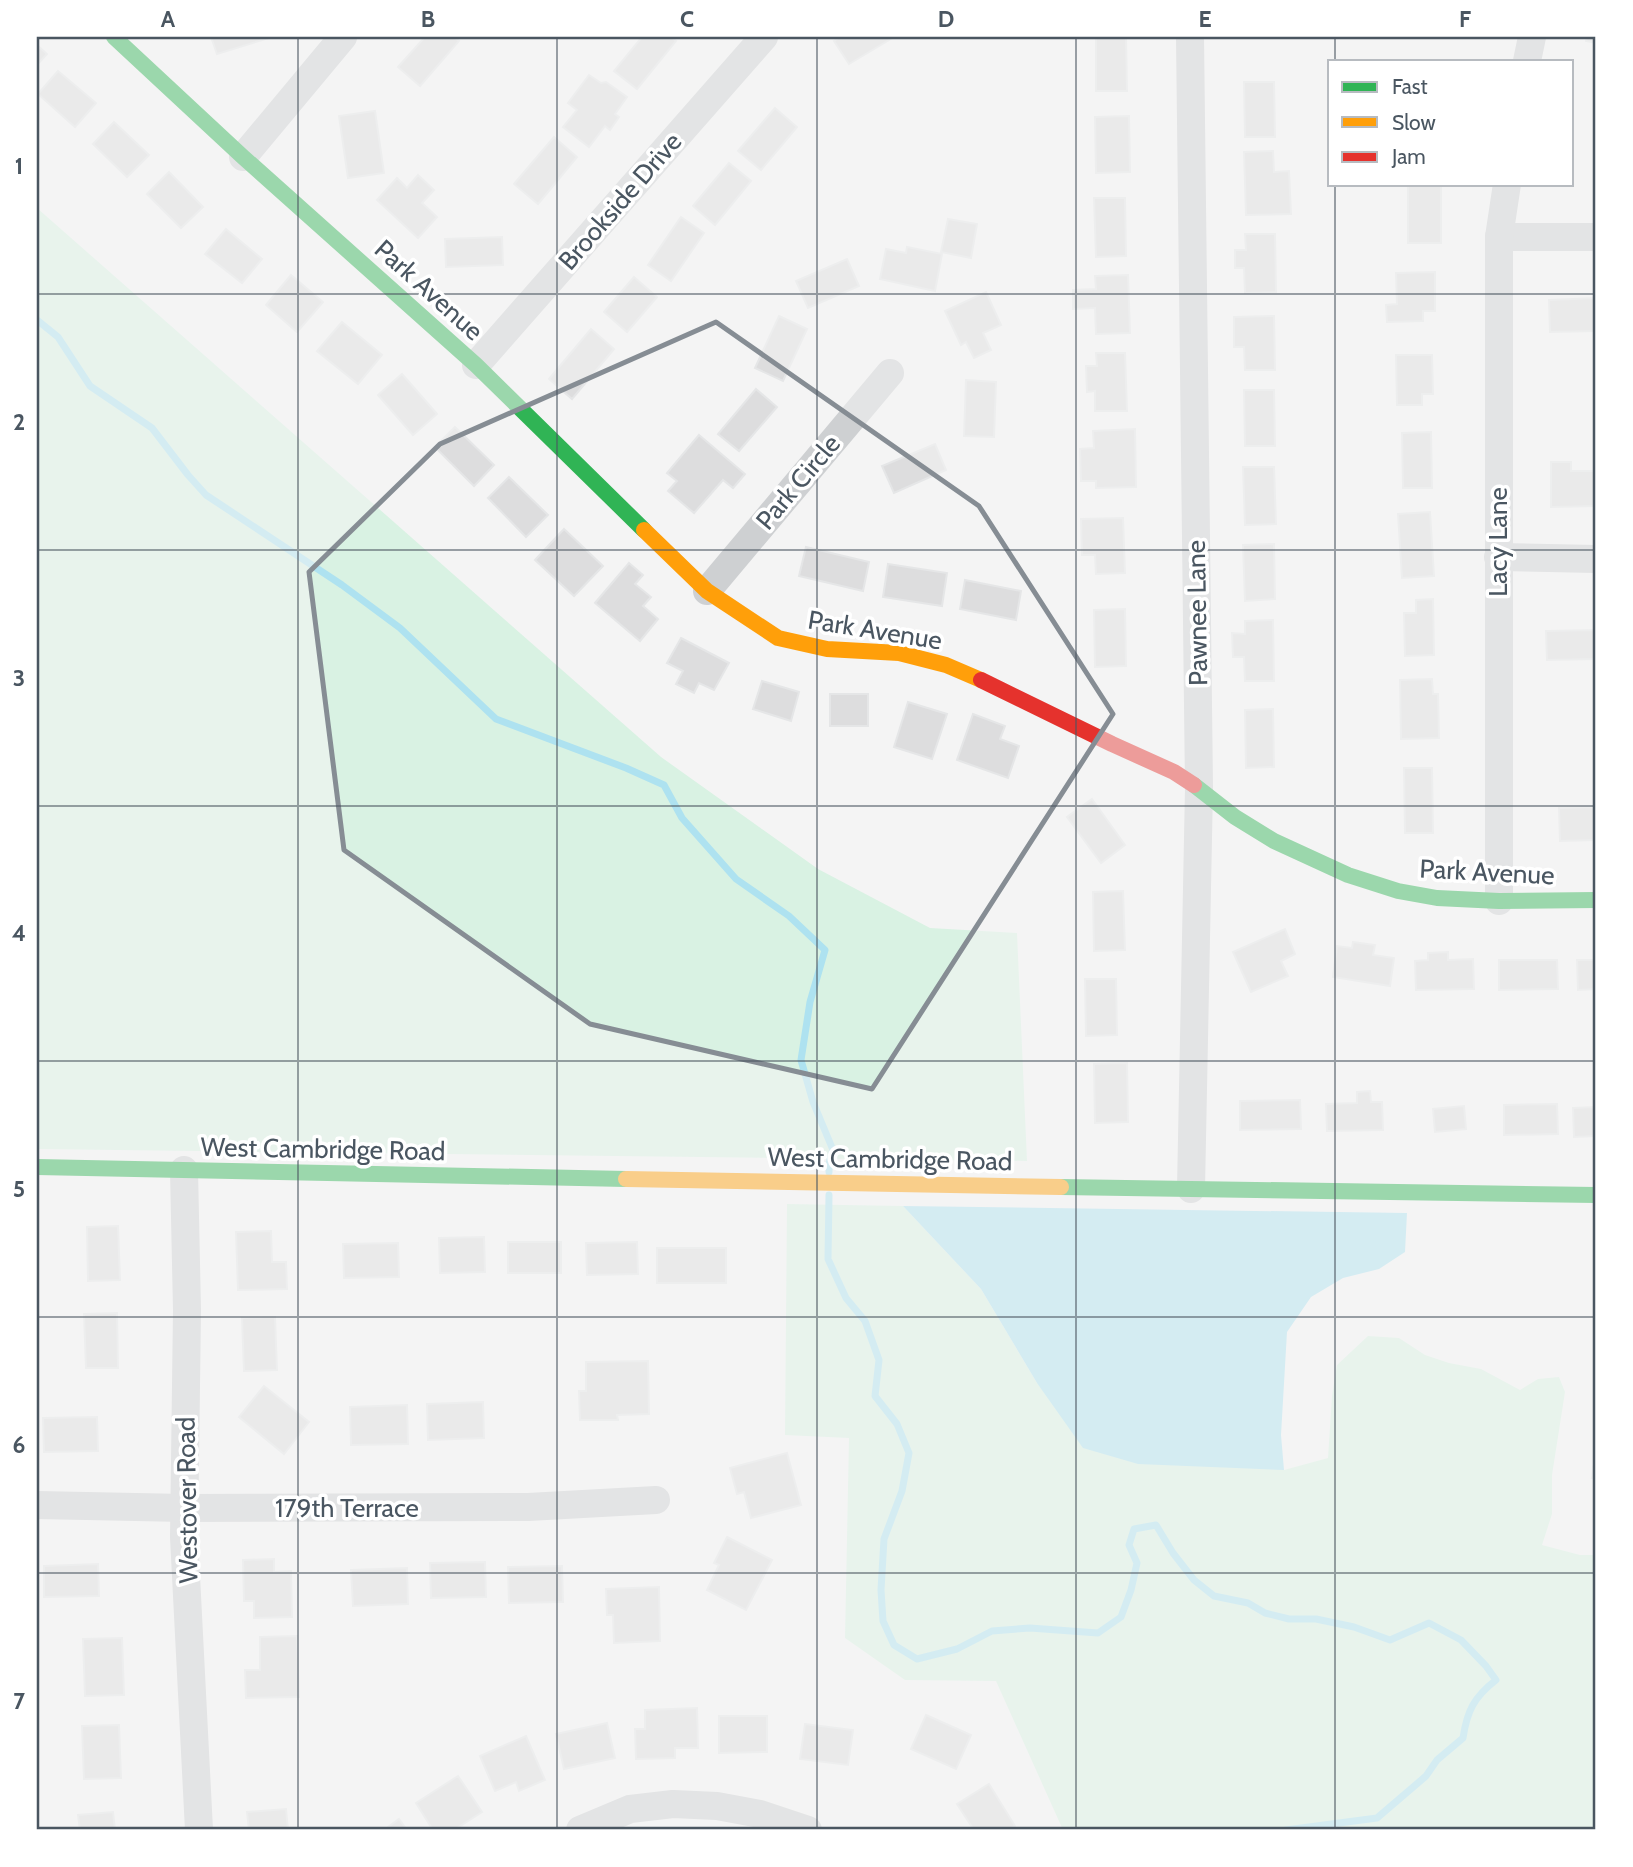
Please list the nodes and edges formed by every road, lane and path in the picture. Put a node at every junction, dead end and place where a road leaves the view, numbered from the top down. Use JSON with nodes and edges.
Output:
{"nodes":[{"id":1,"x":114,"y":37,"type":"edge"},
{"id":2,"x":344,"y":37,"type":"edge"},
{"id":3,"x":764,"y":37,"type":"edge"},
{"id":4,"x":1190,"y":37,"type":"edge"},
{"id":5,"x":1532,"y":37,"type":"edge"},
{"id":6,"x":1527,"y":60,"type":"edge"},
{"id":7,"x":243,"y":157,"type":"junction"},
{"id":8,"x":1507,"y":186,"type":"edge"},
{"id":9,"x":1499,"y":237,"type":"junction"},
{"id":10,"x":1596,"y":237,"type":"edge"},
{"id":11,"x":476,"y":365,"type":"junction"},
{"id":12,"x":890,"y":373,"type":"dead end"},
{"id":13,"x":1498,"y":557,"type":"junction"},
{"id":14,"x":1596,"y":559,"type":"edge"},
{"id":15,"x":707,"y":591,"type":"junction"},
{"id":16,"x":1199,"y":788,"type":"junction"},
{"id":17,"x":1596,"y":900,"type":"edge"},
{"id":18,"x":1499,"y":901,"type":"junction"},
{"id":19,"x":37,"y":1167,"type":"edge"},
{"id":20,"x":184,"y":1170,"type":"junction"},
{"id":21,"x":1191,"y":1189,"type":"junction"},
{"id":22,"x":1596,"y":1195,"type":"edge"},
{"id":23,"x":656,"y":1500,"type":"dead end"},
{"id":24,"x":37,"y":1505,"type":"edge"},
{"id":25,"x":185,"y":1508,"type":"junction"},
{"id":26,"x":199,"y":1830,"type":"edge"},
{"id":27,"x":580,"y":1830,"type":"edge"},
{"id":28,"x":808,"y":1830,"type":"edge"}],
"edges":[{"from":1,"to":7,"type":"street","name":"Park Avenue"},
{"from":2,"to":7,"type":"street"},
{"from":3,"to":11,"type":"street","name":"Brookside Drive"},
{"from":4,"to":16,"type":"street","name":"Pawnee Lane"},
{"from":5,"to":6,"type":"street"},
{"from":7,"to":11,"type":"street","name":"Park Avenue"},
{"from":8,"to":9,"type":"street","name":"Lacy Lane"},
{"from":9,"to":10,"type":"street"},
{"from":9,"to":13,"type":"street","name":"Lacy Lane"},
{"from":11,"to":15,"type":"street","name":"Park Avenue"},
{"from":12,"to":15,"type":"street","name":"Park Circle"},
{"from":13,"to":14,"type":"street"},
{"from":13,"to":18,"type":"street","name":"Lacy Lane"},
{"from":15,"to":16,"type":"street","name":"Park Avenue"},
{"from":16,"to":18,"type":"street","name":"Park Avenue"},
{"from":16,"to":21,"type":"street","name":"Pawnee Lane"},
{"from":17,"to":18,"type":"street","name":"Park Avenue"},
{"from":19,"to":20,"type":"street","name":"West Cambridge Road"},
{"from":20,"to":21,"type":"street","name":"West Cambridge Road"},
{"from":20,"to":25,"type":"street","name":"Westover Road"},
{"from":21,"to":22,"type":"street","name":"West Cambridge Road"},
{"from":23,"to":25,"type":"street","name":"179th Terrace"},
{"from":24,"to":25,"type":"street","name":"179th Terrace"},
{"from":25,"to":26,"type":"street","name":"Westover Road"},
{"from":27,"to":28,"type":"street"}]}
